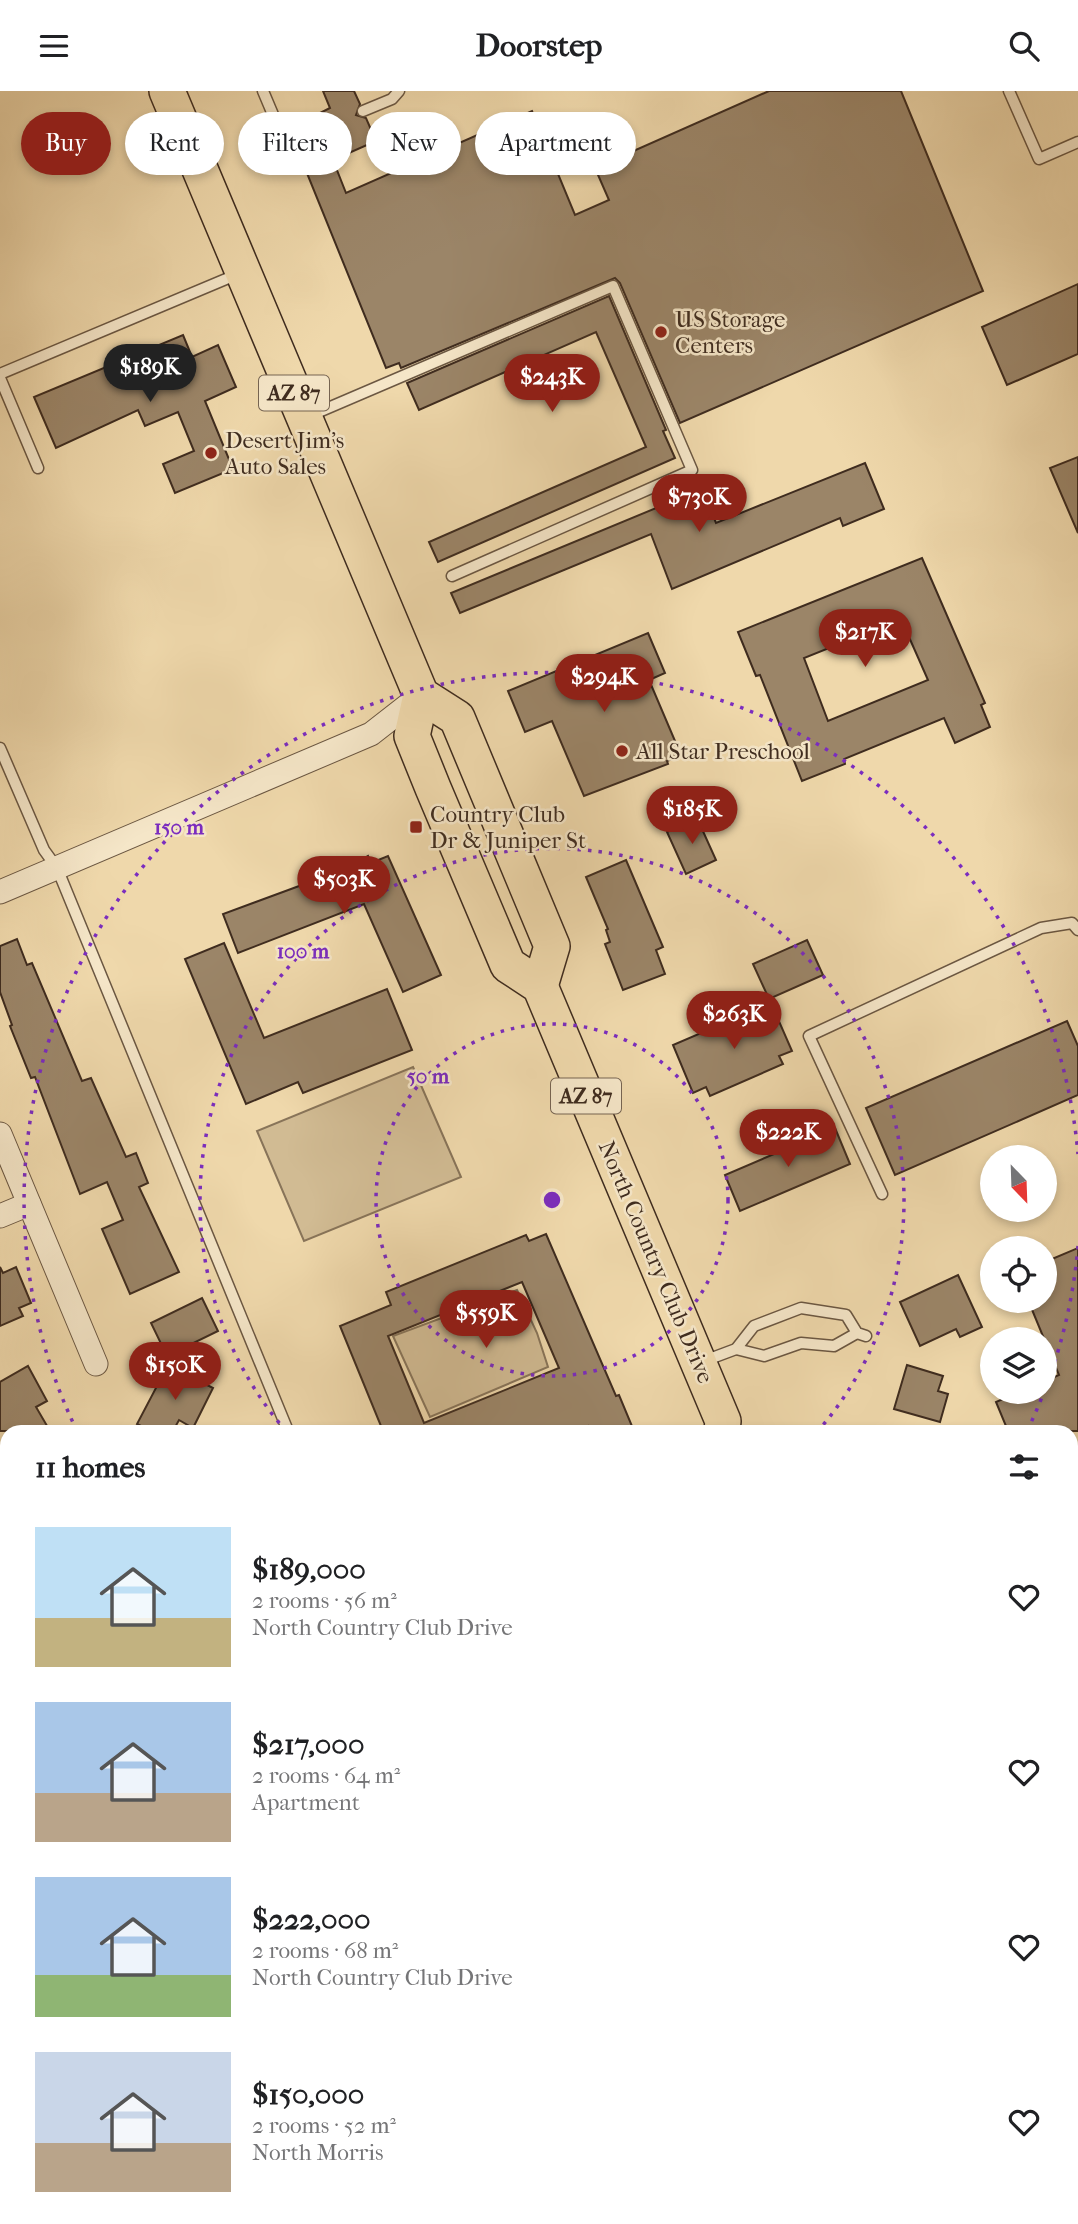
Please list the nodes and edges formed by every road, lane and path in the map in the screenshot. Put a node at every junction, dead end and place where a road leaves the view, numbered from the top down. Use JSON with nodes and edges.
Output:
{"nodes":[{"id":1,"x":167,"y":91,"type":"edge"},
{"id":2,"x":262,"y":91,"type":"edge"},
{"id":3,"x":411,"y":91,"type":"edge"},
{"id":4,"x":1009,"y":91,"type":"edge"},
{"id":5,"x":396,"y":95,"type":"edge"},
{"id":6,"x":363,"y":111,"type":"dead end"},
{"id":7,"x":271,"y":112,"type":"edge"},
{"id":8,"x":1078,"y":142,"type":"edge"},
{"id":9,"x":243,"y":272,"type":"junction"},
{"id":10,"x":0,"y":376,"type":"edge"},
{"id":11,"x":305,"y":418,"type":"junction"},
{"id":12,"x":38,"y":468,"type":"dead end"},
{"id":13,"x":452,"y":576,"type":"dead end"},
{"id":14,"x":421,"y":695,"type":"junction"},
{"id":15,"x":0,"y":748,"type":"edge"},
{"id":16,"x":57,"y":868,"type":"junction"},
{"id":17,"x":0,"y":892,"type":"edge"},
{"id":18,"x":1078,"y":930,"type":"edge"},
{"id":19,"x":540,"y":986,"type":"junction"},
{"id":20,"x":0,"y":1134,"type":"edge"},
{"id":21,"x":882,"y":1194,"type":"dead end"},
{"id":22,"x":29,"y":1204,"type":"junction"},
{"id":23,"x":0,"y":1216,"type":"edge"},
{"id":24,"x":736,"y":1349,"type":"junction"},
{"id":25,"x":96,"y":1364,"type":"dead end"},
{"id":26,"x":698,"y":1364,"type":"junction"},
{"id":27,"x":286,"y":1425,"type":"edge"},
{"id":28,"x":725,"y":1425,"type":"edge"}],
"edges":[{"from":1,"to":9,"type":"main road","number":"AZ 87"},
{"from":2,"to":7,"type":"lane"},
{"from":3,"to":5,"type":"lane"},
{"from":4,"to":8,"type":"lane"},
{"from":5,"to":6,"type":"lane"},
{"from":9,"to":10,"type":"lane"},
{"from":9,"to":11,"type":"main road","number":"AZ 87"},
{"from":10,"to":12,"type":"lane"},
{"from":11,"to":13,"type":"lane"},
{"from":11,"to":14,"type":"main road","number":"AZ 87"},
{"from":14,"to":16,"type":"street"},
{"from":14,"to":19,"type":"main road"},
{"from":14,"to":19,"type":"main road"},
{"from":15,"to":16,"type":"lane"},
{"from":16,"to":17,"type":"street"},
{"from":16,"to":27,"type":"lane"},
{"from":18,"to":21,"type":"lane"},
{"from":19,"to":26,"type":"main road","name":"North Country Club Drive","number":"AZ 87"},
{"from":20,"to":22,"type":"street"},
{"from":22,"to":23,"type":"street"},
{"from":22,"to":25,"type":"street"},
{"from":24,"to":24,"type":"lane"},
{"from":24,"to":26,"type":"lane"},
{"from":26,"to":28,"type":"main road","name":"North Country Club Drive","number":"AZ 87"}]}
